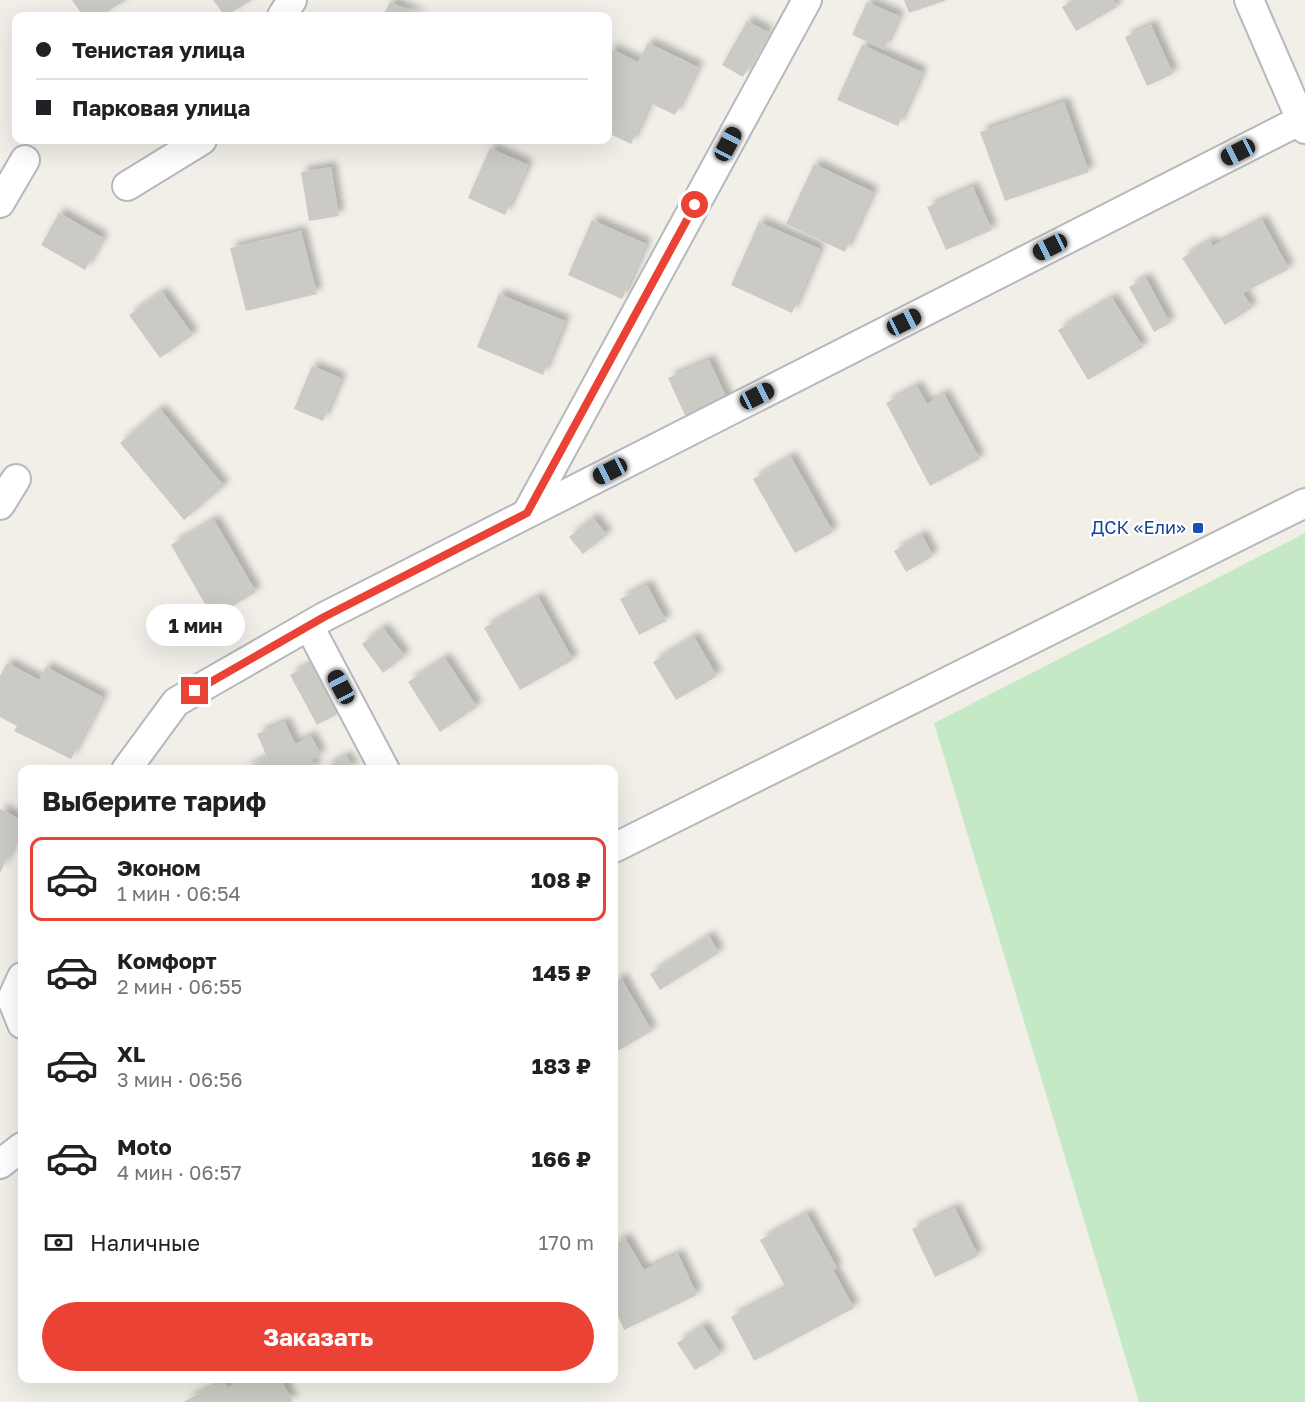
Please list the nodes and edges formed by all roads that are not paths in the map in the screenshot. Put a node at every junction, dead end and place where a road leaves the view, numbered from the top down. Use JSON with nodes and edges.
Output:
{"nodes":[{"id":1,"x":807,"y":0,"type":"edge"},
{"id":2,"x":1249,"y":0,"type":"edge"},
{"id":3,"x":1303,"y":124,"type":"edge"},
{"id":4,"x":195,"y":144,"type":"edge"},
{"id":5,"x":25,"y":160,"type":"dead end"},
{"id":6,"x":127,"y":186,"type":"dead end"},
{"id":7,"x":0,"y":202,"type":"edge"},
{"id":8,"x":16,"y":479,"type":"dead end"},
{"id":9,"x":1305,"y":503,"type":"edge"},
{"id":10,"x":0,"y":505,"type":"edge"},
{"id":11,"x":527,"y":513,"type":"junction"},
{"id":12,"x":309,"y":626,"type":"junction"},
{"id":13,"x":130,"y":765,"type":"edge"},
{"id":14,"x":382,"y":765,"type":"edge"},
{"id":15,"x":618,"y":846,"type":"edge"},
{"id":16,"x":18,"y":986,"type":"edge"},
{"id":17,"x":18,"y":1013,"type":"edge"},
{"id":18,"x":18,"y":1150,"type":"edge"},
{"id":19,"x":0,"y":1164,"type":"edge"}],
"edges":[{"from":1,"to":11,"type":"street"},
{"from":2,"to":3,"type":"street"},
{"from":3,"to":11,"type":"street"},
{"from":4,"to":6,"type":"street"},
{"from":5,"to":7,"type":"street"},
{"from":8,"to":10,"type":"street"},
{"from":9,"to":15,"type":"street"},
{"from":11,"to":12,"type":"street"},
{"from":12,"to":13,"type":"street"},
{"from":12,"to":14,"type":"street"},
{"from":16,"to":17,"type":"street"},
{"from":18,"to":19,"type":"street"}]}
